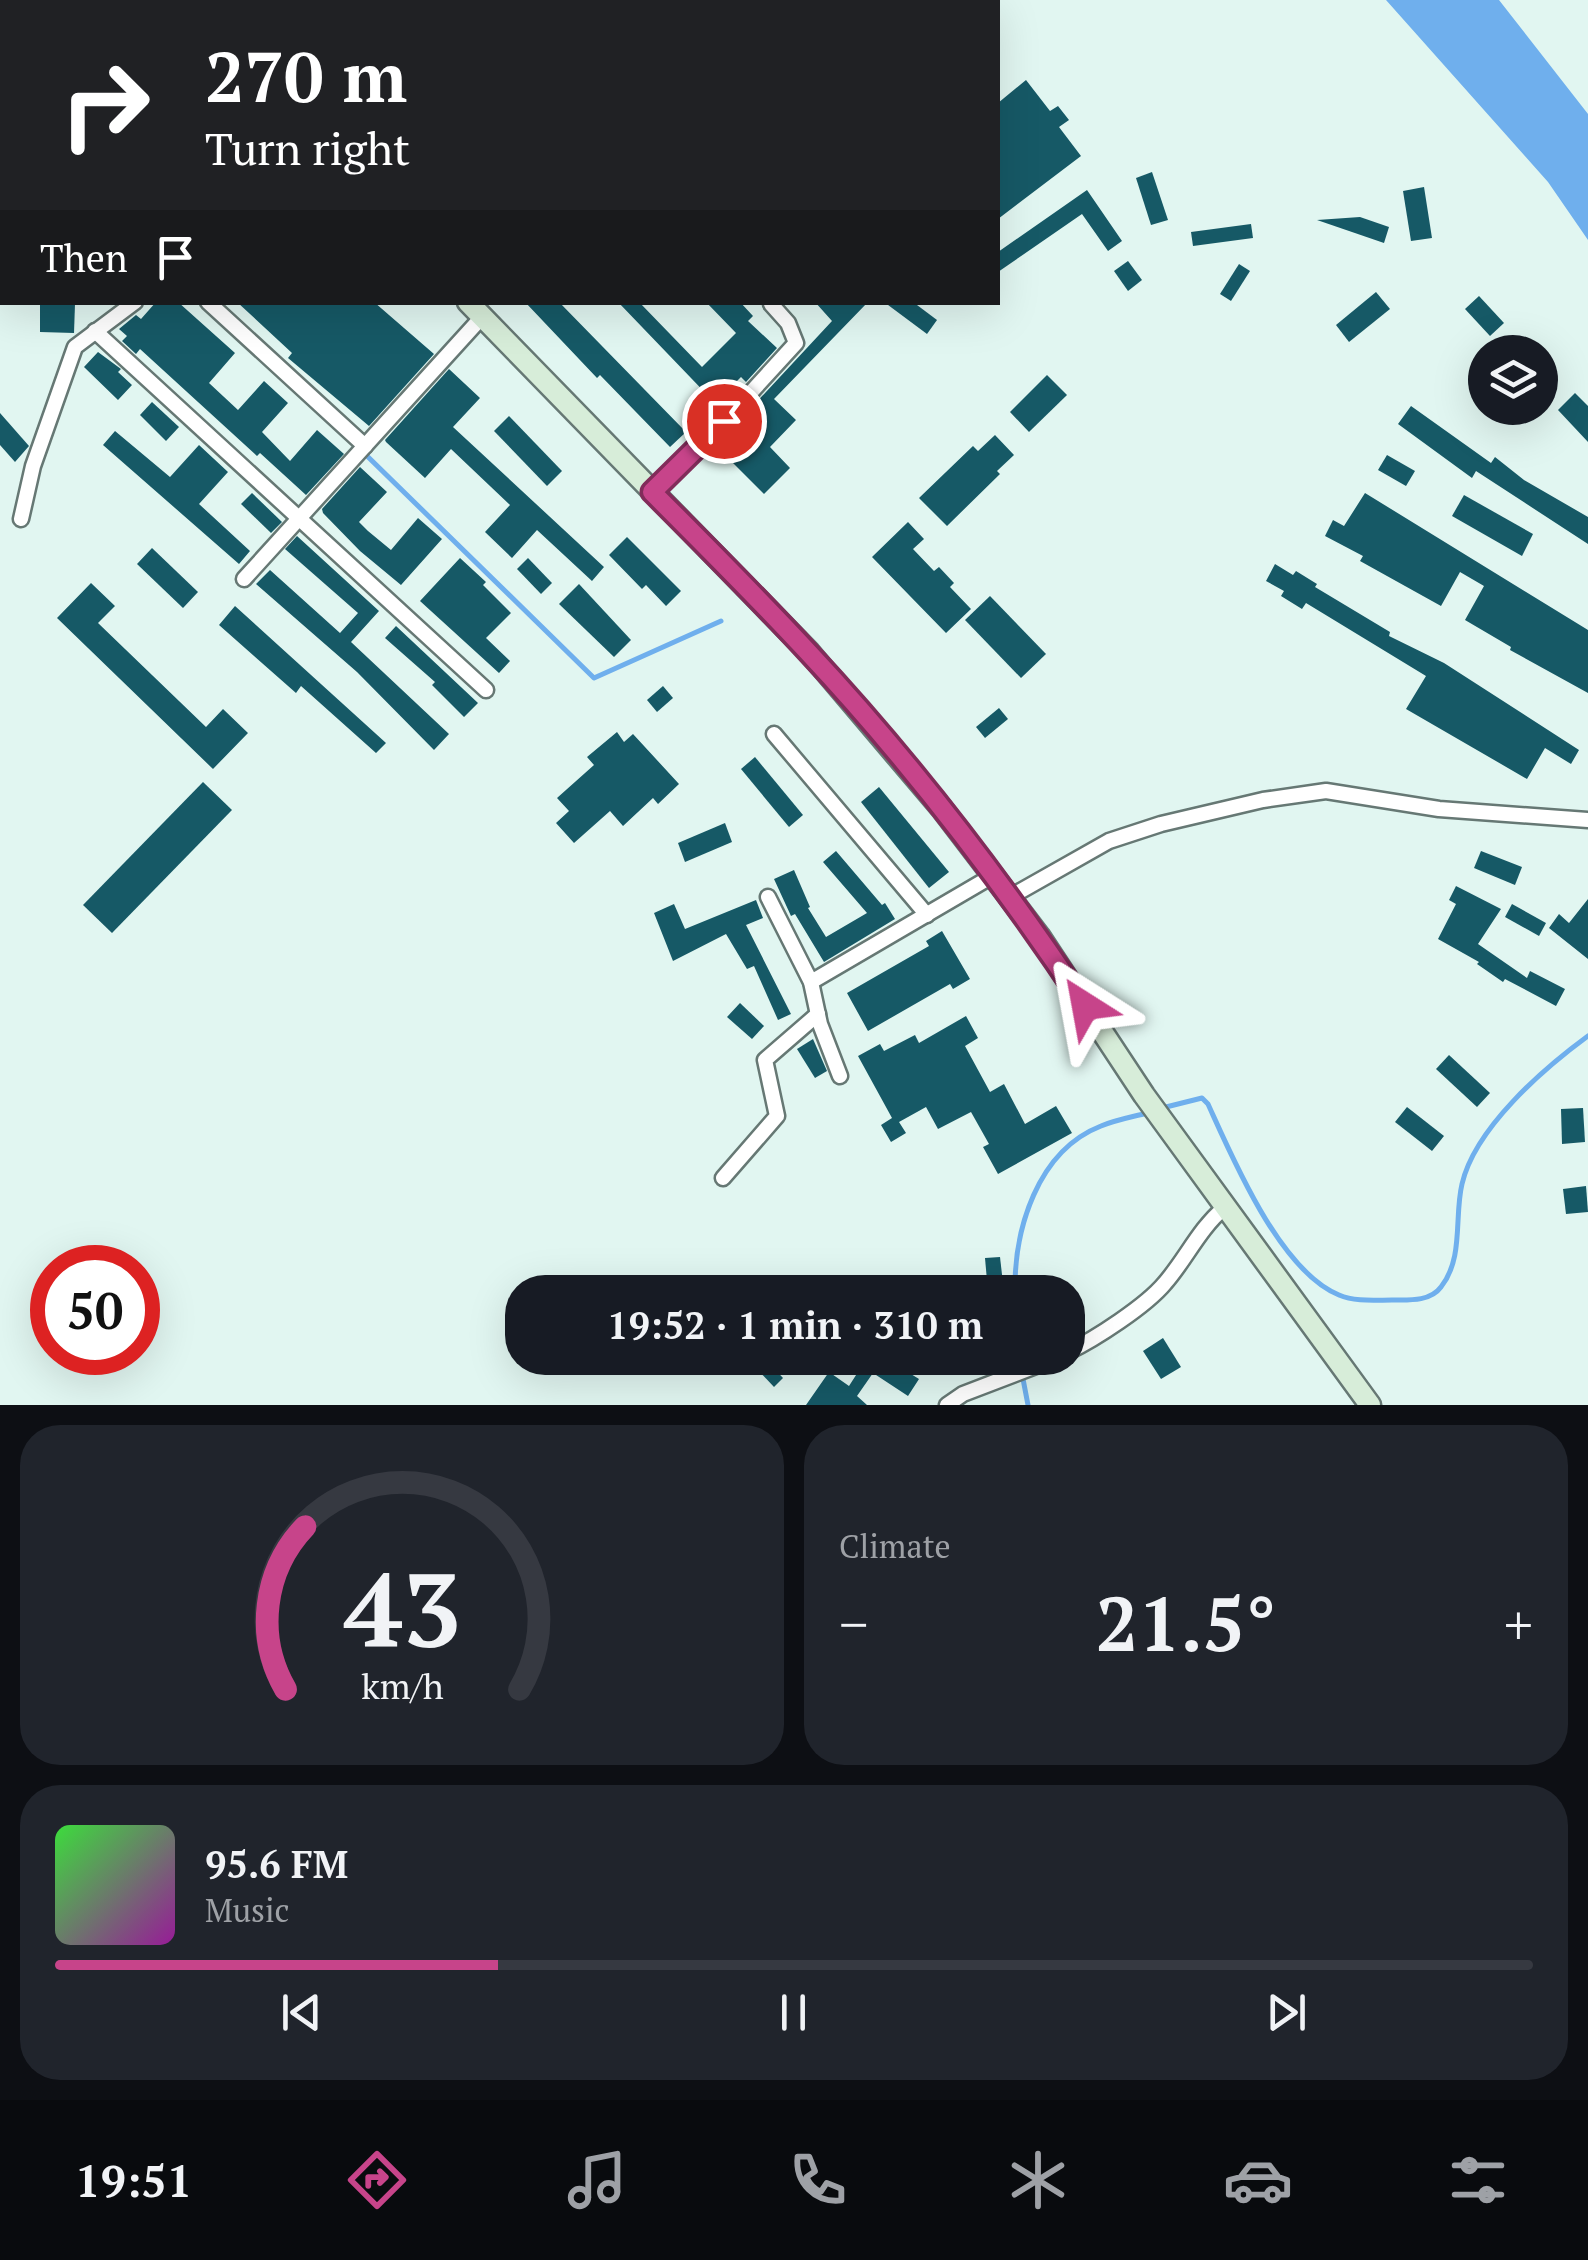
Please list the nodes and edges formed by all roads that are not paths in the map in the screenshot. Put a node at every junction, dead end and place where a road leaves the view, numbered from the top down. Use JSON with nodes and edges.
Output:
{"nodes":[{"id":1,"x":130,"y":305,"type":"edge"},
{"id":2,"x":211,"y":305,"type":"edge"},
{"id":3,"x":771,"y":305,"type":"edge"},
{"id":4,"x":475,"y":310,"type":"edge"},
{"id":5,"x":96,"y":332,"type":"junction"},
{"id":6,"x":365,"y":446,"type":"junction"},
{"id":7,"x":652,"y":492,"type":"junction"},
{"id":8,"x":300,"y":518,"type":"junction"},
{"id":9,"x":22,"y":519,"type":"dead end"},
{"id":10,"x":244,"y":579,"type":"dead end"},
{"id":11,"x":486,"y":690,"type":"dead end"},
{"id":12,"x":774,"y":734,"type":"dead end"},
{"id":13,"x":1588,"y":820,"type":"edge"},
{"id":14,"x":994,"y":875,"type":"junction"},
{"id":15,"x":768,"y":897,"type":"dead end"},
{"id":16,"x":1010,"y":897,"type":"junction"},
{"id":17,"x":927,"y":915,"type":"junction"},
{"id":18,"x":811,"y":982,"type":"junction"},
{"id":19,"x":818,"y":1014,"type":"junction"},
{"id":20,"x":840,"y":1076,"type":"dead end"},
{"id":21,"x":722,"y":1178,"type":"dead end"},
{"id":22,"x":1224,"y":1208,"type":"junction"},
{"id":23,"x":1085,"y":1342,"type":"edge"},
{"id":24,"x":1013,"y":1375,"type":"edge"},
{"id":25,"x":946,"y":1405,"type":"edge"},
{"id":26,"x":1370,"y":1405,"type":"edge"}],
"edges":[{"from":1,"to":5,"type":"street"},
{"from":2,"to":6,"type":"street"},
{"from":3,"to":7,"type":"street"},
{"from":4,"to":6,"type":"street"},
{"from":4,"to":7,"type":"main road"},
{"from":5,"to":8,"type":"street"},
{"from":5,"to":9,"type":"street"},
{"from":6,"to":8,"type":"street"},
{"from":7,"to":14,"type":"main road"},
{"from":8,"to":10,"type":"street"},
{"from":8,"to":11,"type":"street"},
{"from":12,"to":17,"type":"street"},
{"from":13,"to":16,"type":"street"},
{"from":14,"to":16,"type":"main road"},
{"from":14,"to":17,"type":"street"},
{"from":15,"to":18,"type":"street"},
{"from":16,"to":22,"type":"main road"},
{"from":17,"to":18,"type":"street"},
{"from":18,"to":19,"type":"street"},
{"from":19,"to":20,"type":"street"},
{"from":19,"to":21,"type":"street"},
{"from":22,"to":23,"type":"street"},
{"from":22,"to":26,"type":"main road"},
{"from":24,"to":25,"type":"street"}]}
